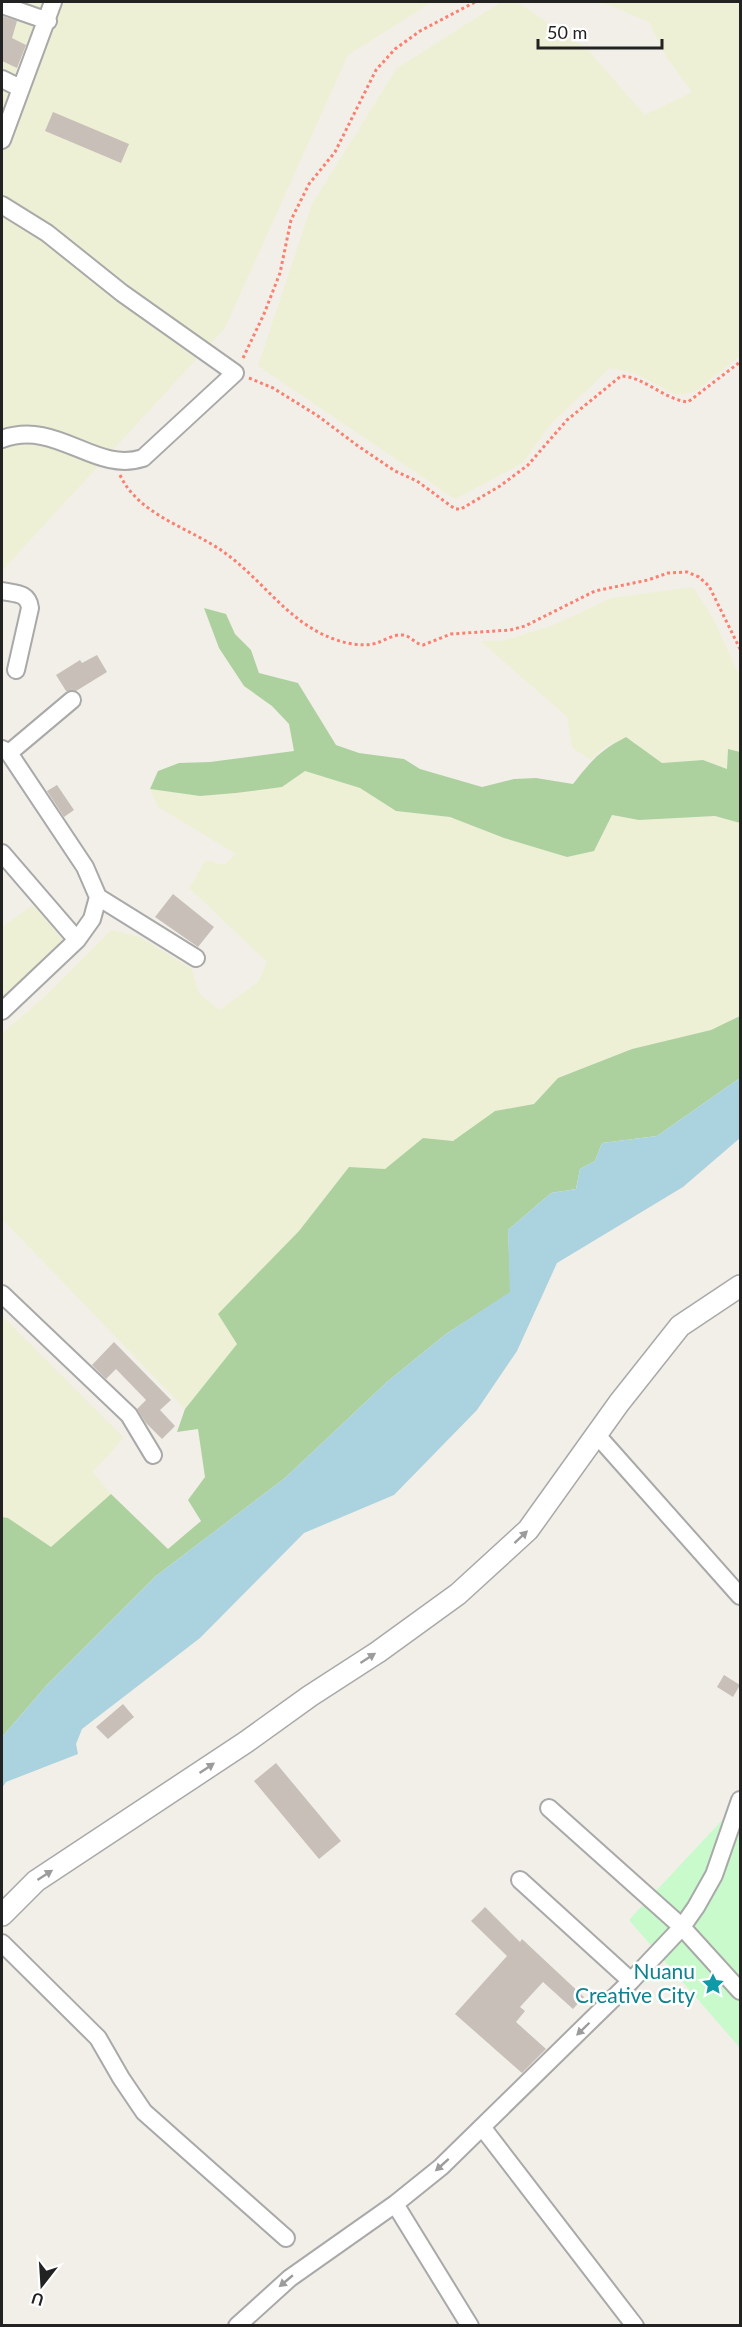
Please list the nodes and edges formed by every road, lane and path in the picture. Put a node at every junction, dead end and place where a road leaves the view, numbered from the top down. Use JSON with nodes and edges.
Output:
{"nodes":[{"id":1,"x":53,"y":2,"type":"edge"},
{"id":2,"x":475,"y":2,"type":"edge"},
{"id":3,"x":2,"y":5,"type":"edge"},
{"id":4,"x":48,"y":21,"type":"junction"},
{"id":5,"x":2,"y":79,"type":"edge"},
{"id":6,"x":20,"y":88,"type":"junction"},
{"id":7,"x":2,"y":141,"type":"edge"},
{"id":8,"x":2,"y":205,"type":"edge"},
{"id":9,"x":741,"y":362,"type":"edge"},
{"id":10,"x":235,"y":373,"type":"junction"},
{"id":11,"x":2,"y":439,"type":"edge"},
{"id":12,"x":113,"y":460,"type":"junction"},
{"id":13,"x":2,"y":591,"type":"edge"},
{"id":14,"x":741,"y":649,"type":"edge"},
{"id":15,"x":16,"y":670,"type":"dead end"},
{"id":16,"x":72,"y":700,"type":"dead end"},
{"id":17,"x":5,"y":751,"type":"edge"},
{"id":18,"x":2,"y":853,"type":"edge"},
{"id":19,"x":98,"y":897,"type":"junction"},
{"id":20,"x":77,"y":940,"type":"junction"},
{"id":21,"x":196,"y":958,"type":"dead end"},
{"id":22,"x":2,"y":1011,"type":"edge"},
{"id":23,"x":741,"y":1286,"type":"edge"},
{"id":24,"x":2,"y":1294,"type":"edge"},
{"id":25,"x":596,"y":1434,"type":"junction"},
{"id":26,"x":153,"y":1455,"type":"dead end"},
{"id":27,"x":741,"y":1596,"type":"edge"},
{"id":28,"x":741,"y":1800,"type":"edge"},
{"id":29,"x":549,"y":1808,"type":"dead end"},
{"id":30,"x":520,"y":1880,"type":"dead end"},
{"id":31,"x":2,"y":1915,"type":"edge"},
{"id":32,"x":682,"y":1927,"type":"junction"},
{"id":33,"x":2,"y":1943,"type":"edge"},
{"id":34,"x":631,"y":1981,"type":"junction"},
{"id":35,"x":741,"y":1991,"type":"edge"},
{"id":36,"x":482,"y":2127,"type":"junction"},
{"id":37,"x":395,"y":2204,"type":"junction"},
{"id":38,"x":286,"y":2238,"type":"dead end"},
{"id":39,"x":237,"y":2325,"type":"edge"},
{"id":40,"x":470,"y":2325,"type":"edge"},
{"id":41,"x":635,"y":2325,"type":"edge"}],
"edges":[{"from":1,"to":4,"type":"street"},
{"from":2,"to":10,"type":"path"},
{"from":3,"to":4,"type":"street"},
{"from":4,"to":6,"type":"street"},
{"from":5,"to":6,"type":"street"},
{"from":6,"to":7,"type":"street"},
{"from":8,"to":10,"type":"street"},
{"from":9,"to":10,"type":"path"},
{"from":10,"to":12,"type":"street"},
{"from":11,"to":12,"type":"street"},
{"from":12,"to":14,"type":"path"},
{"from":13,"to":15,"type":"street"},
{"from":16,"to":17,"type":"street"},
{"from":17,"to":19,"type":"street"},
{"from":18,"to":20,"type":"street"},
{"from":19,"to":20,"type":"street"},
{"from":19,"to":21,"type":"street"},
{"from":20,"to":22,"type":"street"},
{"from":23,"to":25,"type":"street"},
{"from":24,"to":26,"type":"street"},
{"from":25,"to":27,"type":"street"},
{"from":31,"to":25,"type":"street","one_way":true},
{"from":28,"to":32,"type":"street"},
{"from":29,"to":32,"type":"street"},
{"from":30,"to":34,"type":"street"},
{"from":32,"to":34,"type":"street"},
{"from":32,"to":35,"type":"street"},
{"from":33,"to":38,"type":"street"},
{"from":34,"to":36,"type":"street","one_way":true},
{"from":36,"to":37,"type":"street","one_way":true},
{"from":36,"to":41,"type":"street"},
{"from":37,"to":39,"type":"street","one_way":true},
{"from":37,"to":40,"type":"street"}]}
